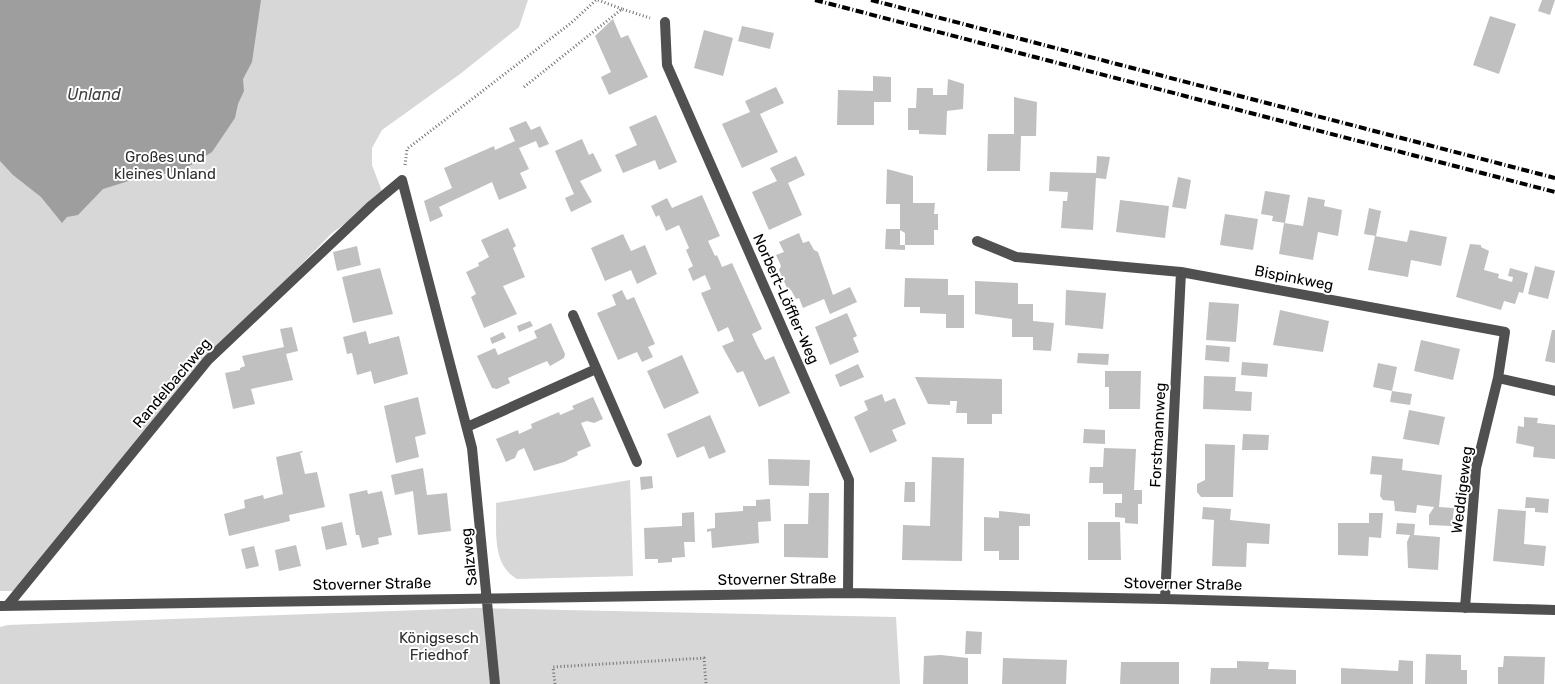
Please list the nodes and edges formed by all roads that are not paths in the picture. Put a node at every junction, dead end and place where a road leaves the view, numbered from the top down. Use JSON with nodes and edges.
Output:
{"nodes":[{"id":1,"x":665,"y":22,"type":"road end"},
{"id":2,"x":402,"y":180,"type":"joint"},
{"id":3,"x":977,"y":241,"type":"dead end"},
{"id":4,"x":1181,"y":272,"type":"junction"},
{"id":5,"x":573,"y":315,"type":"dead end"},
{"id":6,"x":596,"y":369,"type":"junction"},
{"id":7,"x":1498,"y":378,"type":"junction"},
{"id":8,"x":1555,"y":392,"type":"edge"},
{"id":9,"x":467,"y":428,"type":"junction"},
{"id":10,"x":637,"y":462,"type":"dead end"},
{"id":11,"x":848,"y":593,"type":"junction"},
{"id":12,"x":488,"y":597,"type":"junction"},
{"id":13,"x":1165,"y":599,"type":"junction"},
{"id":14,"x":4,"y":606,"type":"edge"},
{"id":15,"x":1465,"y":608,"type":"junction"},
{"id":16,"x":1555,"y":610,"type":"edge"},
{"id":17,"x":495,"y":684,"type":"edge"}],
"edges":[{"from":1,"to":11,"type":"street","name":"Norbert-Löffler-Weg"},
{"from":2,"to":9,"type":"street","name":"Salzweg"},
{"from":2,"to":14,"type":"street","name":"Randelbachweg"},
{"from":3,"to":4,"type":"street","name":"Bispinkweg"},
{"from":4,"to":7,"type":"street","name":"Bispinkweg"},
{"from":4,"to":13,"type":"street","name":"Forstmannweg"},
{"from":5,"to":6,"type":"street"},
{"from":6,"to":9,"type":"street"},
{"from":6,"to":10,"type":"street"},
{"from":7,"to":8,"type":"street"},
{"from":7,"to":15,"type":"street","name":"Weddigeweg"},
{"from":9,"to":12,"type":"street","name":"Salzweg"},
{"from":11,"to":12,"type":"street","name":"Stoverner Straße"},
{"from":11,"to":13,"type":"street","name":"Stoverner Straße"},
{"from":12,"to":14,"type":"street","name":"Stoverner Straße"},
{"from":12,"to":17,"type":"street","name":"Salzweg"},
{"from":13,"to":15,"type":"street","name":"Stoverner Straße"},
{"from":15,"to":16,"type":"street","name":"Stoverner Straße"}]}
